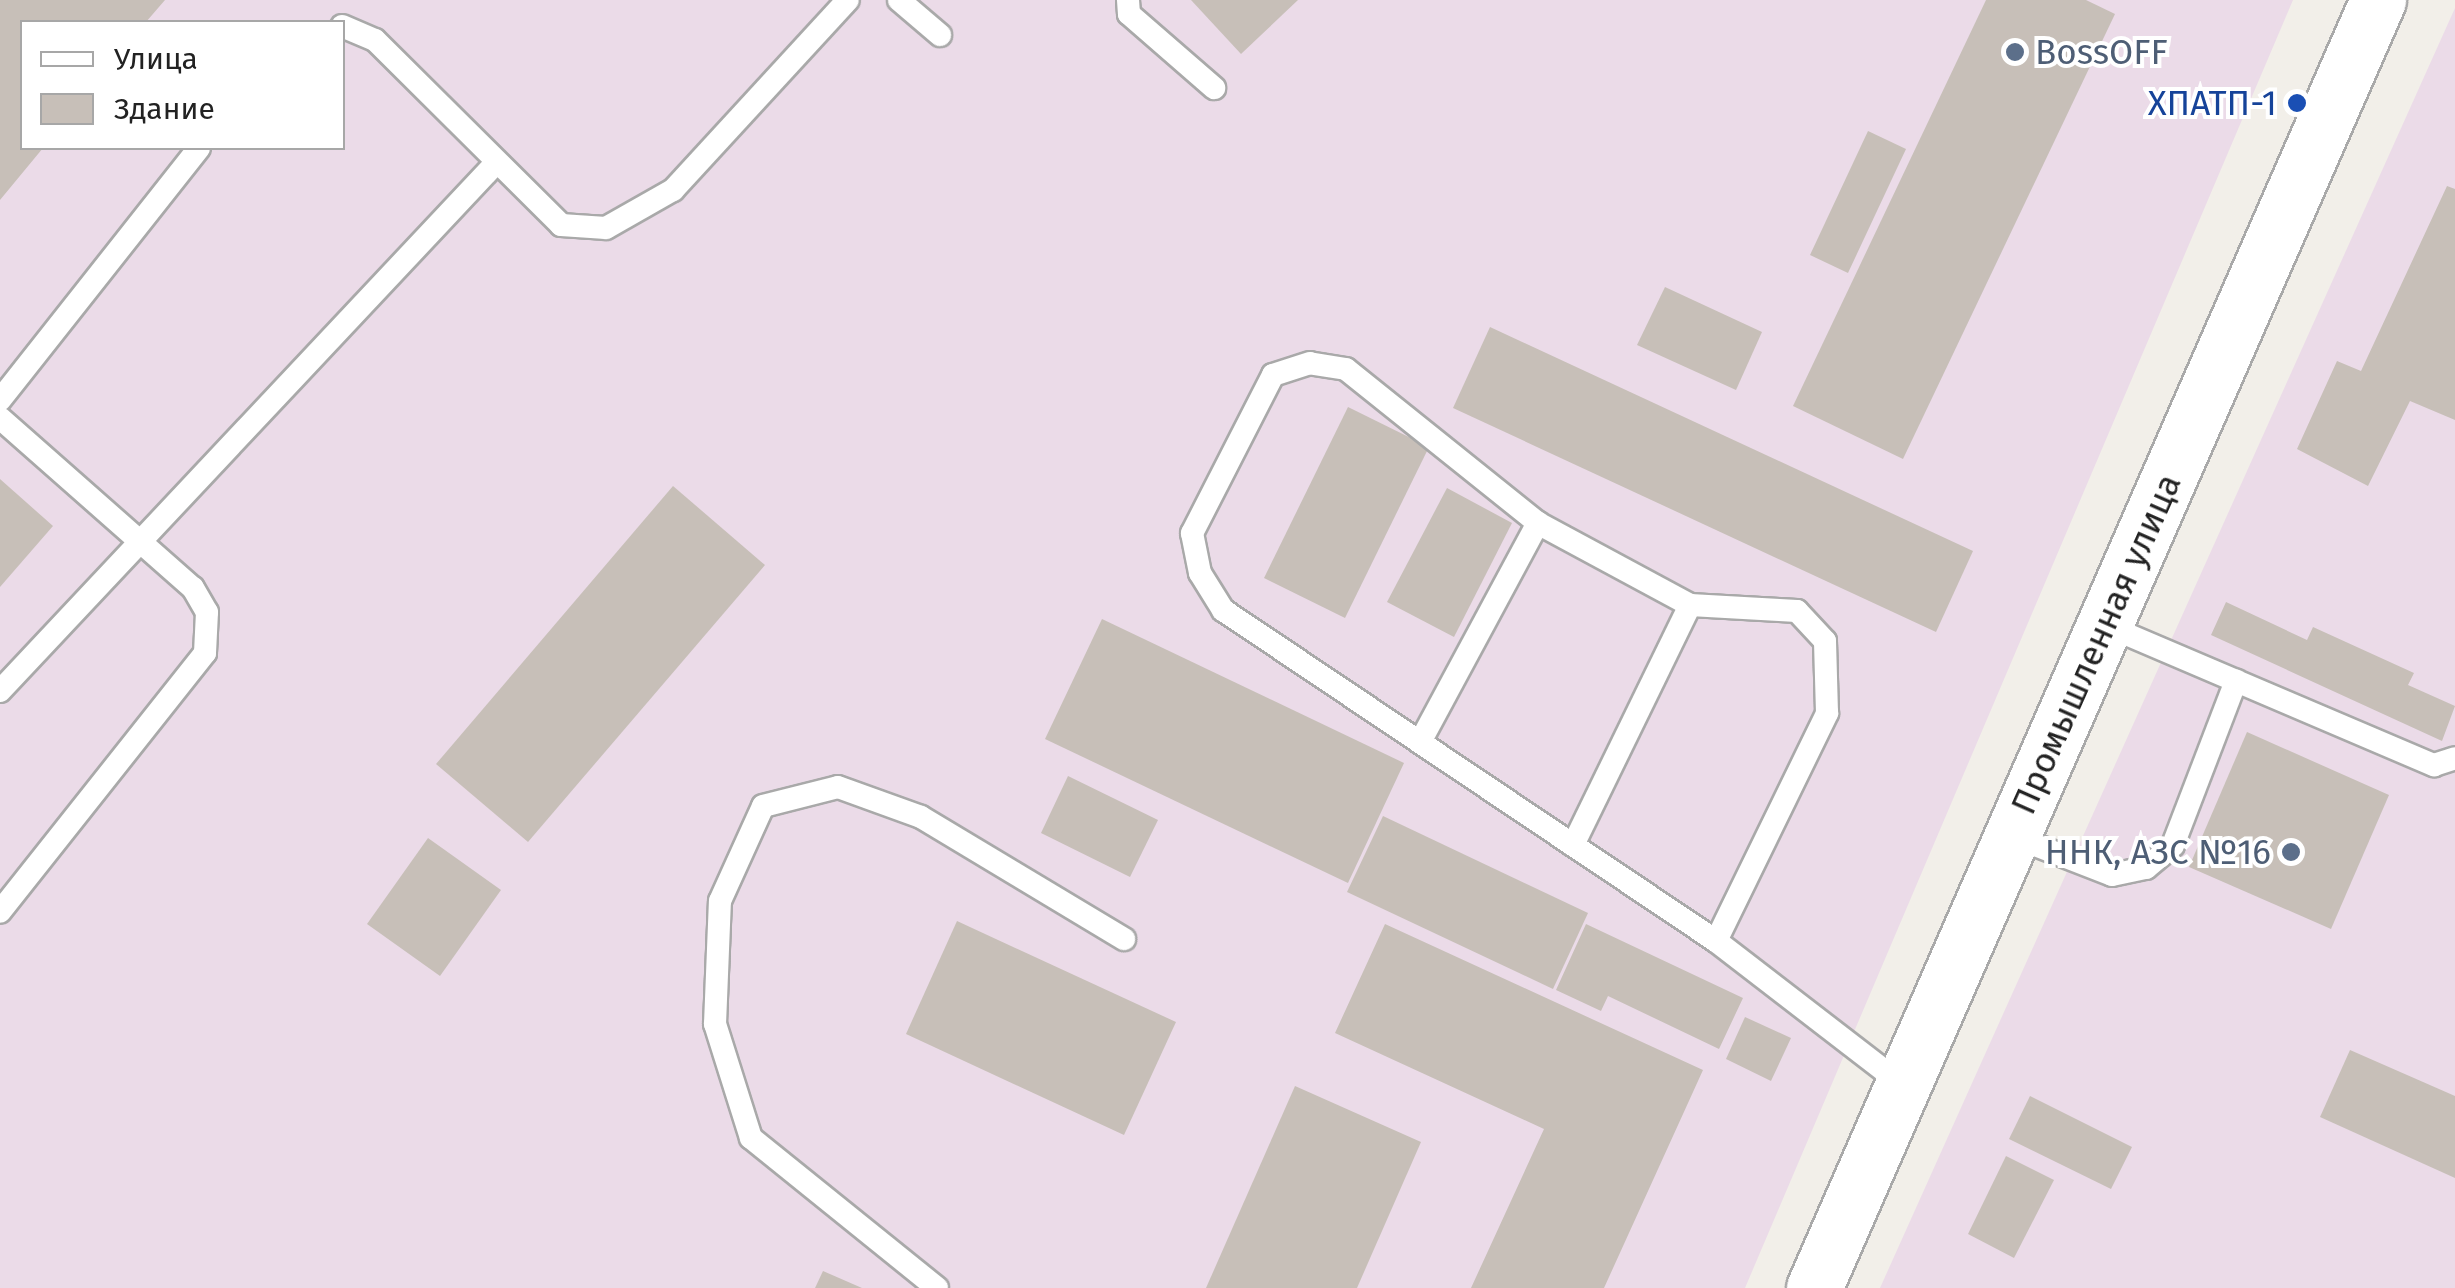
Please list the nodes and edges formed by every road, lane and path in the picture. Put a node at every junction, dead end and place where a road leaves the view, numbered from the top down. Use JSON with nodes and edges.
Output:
{"nodes":[{"id":1,"x":848,"y":0,"type":"edge"},
{"id":2,"x":900,"y":0,"type":"edge"},
{"id":3,"x":1128,"y":0,"type":"edge"},
{"id":4,"x":2378,"y":0,"type":"edge"},
{"id":5,"x":345,"y":27,"type":"edge"},
{"id":6,"x":940,"y":36,"type":"dead end"},
{"id":7,"x":1214,"y":88,"type":"dead end"},
{"id":8,"x":197,"y":150,"type":"edge"},
{"id":9,"x":494,"y":165,"type":"junction"},
{"id":10,"x":0,"y":400,"type":"edge"},
{"id":11,"x":0,"y":418,"type":"edge"},
{"id":12,"x":1538,"y":522,"type":"junction"},
{"id":13,"x":136,"y":539,"type":"junction"},
{"id":14,"x":1690,"y":605,"type":"junction"},
{"id":15,"x":2104,"y":625,"type":"junction"},
{"id":16,"x":2236,"y":680,"type":"junction"},
{"id":17,"x":0,"y":692,"type":"edge"},
{"id":18,"x":1420,"y":742,"type":"junction"},
{"id":19,"x":2455,"y":758,"type":"edge"},
{"id":20,"x":2012,"y":836,"type":"junction"},
{"id":21,"x":1573,"y":845,"type":"junction"},
{"id":22,"x":0,"y":912,"type":"edge"},
{"id":23,"x":1124,"y":939,"type":"dead end"},
{"id":24,"x":1716,"y":942,"type":"junction"},
{"id":25,"x":1903,"y":1085,"type":"junction"},
{"id":26,"x":936,"y":1288,"type":"edge"},
{"id":27,"x":1814,"y":1288,"type":"edge"}],
"edges":[{"from":1,"to":9,"type":"lane"},
{"from":2,"to":6,"type":"lane"},
{"from":3,"to":7,"type":"lane"},
{"from":4,"to":15,"type":"street","name":"Промышленная улица"},
{"from":5,"to":9,"type":"lane"},
{"from":8,"to":10,"type":"lane"},
{"from":9,"to":13,"type":"lane"},
{"from":11,"to":13,"type":"lane"},
{"from":12,"to":14,"type":"lane"},
{"from":12,"to":18,"type":"lane"},
{"from":12,"to":18,"type":"lane"},
{"from":13,"to":17,"type":"lane"},
{"from":13,"to":22,"type":"lane"},
{"from":14,"to":21,"type":"lane"},
{"from":14,"to":24,"type":"lane"},
{"from":15,"to":16,"type":"lane"},
{"from":15,"to":20,"type":"street","name":"Промышленная улица"},
{"from":16,"to":19,"type":"lane"},
{"from":16,"to":20,"type":"lane"},
{"from":18,"to":21,"type":"lane"},
{"from":20,"to":25,"type":"street","name":"Промышленная улица"},
{"from":21,"to":24,"type":"lane"},
{"from":23,"to":26,"type":"lane"},
{"from":24,"to":25,"type":"lane"},
{"from":25,"to":27,"type":"street","name":"Промышленная улица"}]}
